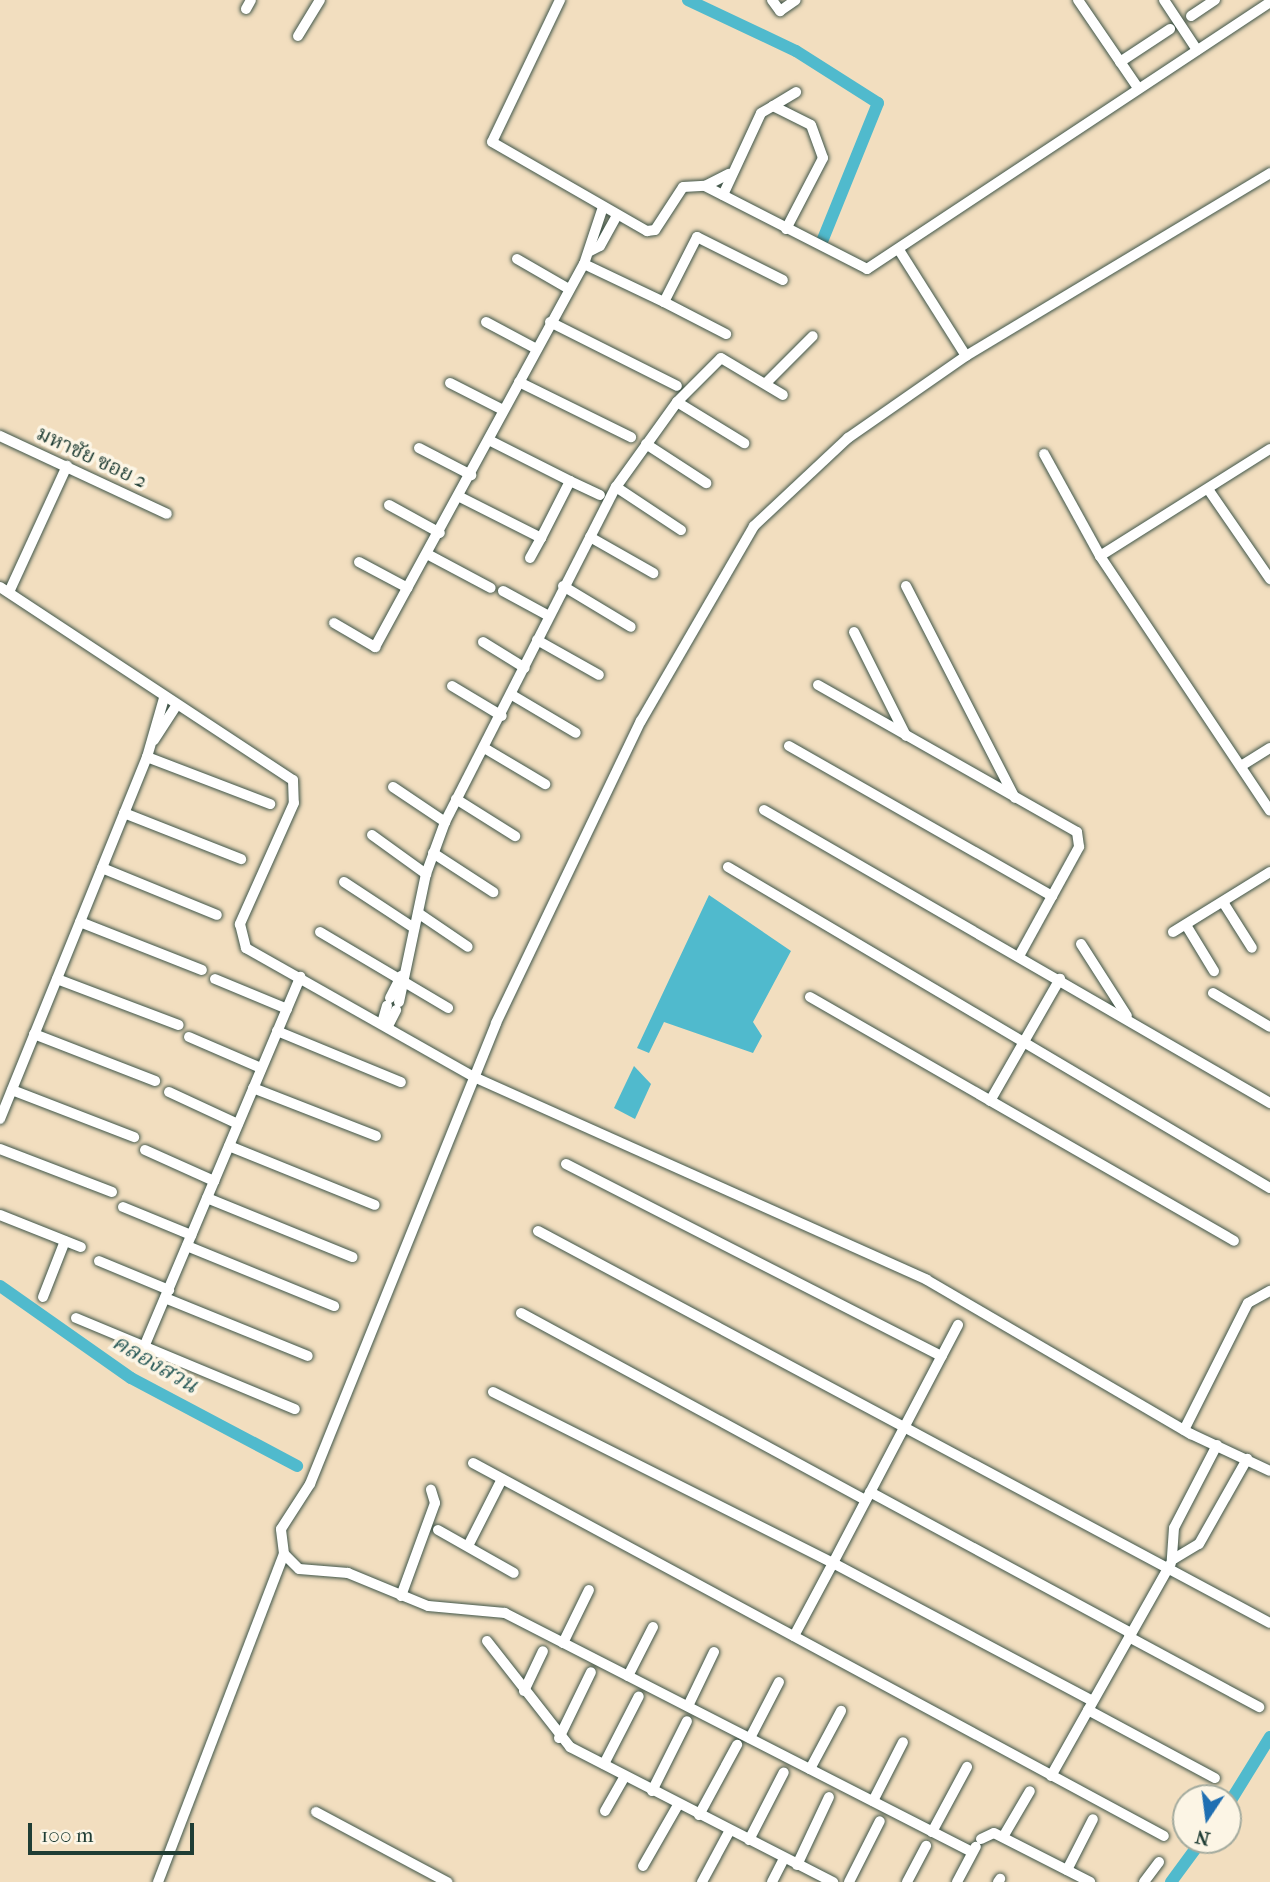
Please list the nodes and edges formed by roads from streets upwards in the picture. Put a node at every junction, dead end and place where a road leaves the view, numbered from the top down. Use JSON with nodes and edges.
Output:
{"nodes":[{"id":1,"x":320,"y":0,"type":"edge"},
{"id":2,"x":560,"y":0,"type":"edge"},
{"id":3,"x":772,"y":0,"type":"edge"},
{"id":4,"x":796,"y":0,"type":"edge"},
{"id":5,"x":1078,"y":0,"type":"edge"},
{"id":6,"x":1164,"y":0,"type":"edge"},
{"id":7,"x":1215,"y":0,"type":"edge"},
{"id":8,"x":1265,"y":3,"type":"edge"},
{"id":9,"x":1191,"y":16,"type":"dead end"},
{"id":10,"x":1170,"y":29,"type":"dead end"},
{"id":11,"x":298,"y":36,"type":"dead end"},
{"id":12,"x":1197,"y":50,"type":"junction"},
{"id":13,"x":1120,"y":62,"type":"junction"},
{"id":14,"x":1138,"y":88,"type":"junction"},
{"id":15,"x":796,"y":92,"type":"dead end"},
{"id":16,"x":773,"y":106,"type":"junction"},
{"id":17,"x":1270,"y":173,"type":"edge"},
{"id":18,"x":729,"y":174,"type":"junction"},
{"id":19,"x":705,"y":187,"type":"junction"},
{"id":20,"x":723,"y":195,"type":"junction"},
{"id":21,"x":603,"y":207,"type":"junction"},
{"id":22,"x":617,"y":215,"type":"junction"},
{"id":23,"x":786,"y":229,"type":"junction"},
{"id":24,"x":899,"y":250,"type":"junction"},
{"id":25,"x":590,"y":251,"type":"junction"},
{"id":26,"x":517,"y":259,"type":"dead end"},
{"id":27,"x":584,"y":264,"type":"junction"},
{"id":28,"x":783,"y":280,"type":"dead end"},
{"id":29,"x":569,"y":289,"type":"junction"},
{"id":30,"x":664,"y":302,"type":"junction"},
{"id":31,"x":486,"y":321,"type":"dead end"},
{"id":32,"x":550,"y":322,"type":"junction"},
{"id":33,"x":726,"y":334,"type":"dead end"},
{"id":34,"x":813,"y":336,"type":"dead end"},
{"id":35,"x":536,"y":348,"type":"junction"},
{"id":36,"x":967,"y":356,"type":"junction"},
{"id":37,"x":519,"y":382,"type":"junction"},
{"id":38,"x":450,"y":383,"type":"dead end"},
{"id":39,"x":766,"y":383,"type":"junction"},
{"id":40,"x":677,"y":386,"type":"dead end"},
{"id":41,"x":783,"y":395,"type":"dead end"},
{"id":42,"x":677,"y":402,"type":"junction"},
{"id":43,"x":503,"y":410,"type":"junction"},
{"id":44,"x":0,"y":436,"type":"edge"},
{"id":45,"x":631,"y":437,"type":"dead end"},
{"id":46,"x":489,"y":440,"type":"junction"},
{"id":47,"x":744,"y":443,"type":"dead end"},
{"id":48,"x":646,"y":444,"type":"junction"},
{"id":49,"x":419,"y":448,"type":"dead end"},
{"id":50,"x":1270,"y":449,"type":"edge"},
{"id":51,"x":1044,"y":454,"type":"dead end"},
{"id":52,"x":67,"y":466,"type":"junction"},
{"id":53,"x":471,"y":475,"type":"junction"},
{"id":54,"x":570,"y":481,"type":"junction"},
{"id":55,"x":706,"y":483,"type":"dead end"},
{"id":56,"x":615,"y":487,"type":"junction"},
{"id":57,"x":1210,"y":492,"type":"junction"},
{"id":58,"x":600,"y":495,"type":"dead end"},
{"id":59,"x":460,"y":497,"type":"junction"},
{"id":60,"x":389,"y":505,"type":"dead end"},
{"id":61,"x":167,"y":514,"type":"dead end"},
{"id":62,"x":681,"y":530,"type":"dead end"},
{"id":63,"x":439,"y":533,"type":"junction"},
{"id":64,"x":590,"y":537,"type":"junction"},
{"id":65,"x":541,"y":538,"type":"junction"},
{"id":66,"x":428,"y":554,"type":"junction"},
{"id":67,"x":1100,"y":556,"type":"junction"},
{"id":68,"x":530,"y":558,"type":"dead end"},
{"id":69,"x":359,"y":562,"type":"dead end"},
{"id":70,"x":653,"y":573,"type":"dead end"},
{"id":71,"x":1270,"y":579,"type":"edge"},
{"id":72,"x":564,"y":586,"type":"junction"},
{"id":73,"x":906,"y":586,"type":"dead end"},
{"id":74,"x":408,"y":588,"type":"junction"},
{"id":75,"x":491,"y":588,"type":"dead end"},
{"id":76,"x":4,"y":589,"type":"edge"},
{"id":77,"x":503,"y":591,"type":"dead end"},
{"id":78,"x":547,"y":615,"type":"junction"},
{"id":79,"x":334,"y":623,"type":"dead end"},
{"id":80,"x":631,"y":627,"type":"dead end"},
{"id":81,"x":854,"y":632,"type":"dead end"},
{"id":82,"x":537,"y":640,"type":"junction"},
{"id":83,"x":483,"y":642,"type":"dead end"},
{"id":84,"x":525,"y":668,"type":"junction"},
{"id":85,"x":599,"y":675,"type":"dead end"},
{"id":86,"x":818,"y":685,"type":"dead end"},
{"id":87,"x":452,"y":686,"type":"dead end"},
{"id":88,"x":512,"y":695,"type":"junction"},
{"id":89,"x":164,"y":698,"type":"junction"},
{"id":90,"x":176,"y":706,"type":"junction"},
{"id":91,"x":502,"y":716,"type":"junction"},
{"id":92,"x":576,"y":733,"type":"dead end"},
{"id":93,"x":906,"y":736,"type":"junction"},
{"id":94,"x":154,"y":740,"type":"junction"},
{"id":95,"x":789,"y":746,"type":"dead end"},
{"id":96,"x":1270,"y":748,"type":"edge"},
{"id":97,"x":486,"y":749,"type":"junction"},
{"id":98,"x":147,"y":757,"type":"junction"},
{"id":99,"x":1258,"y":757,"type":"junction"},
{"id":100,"x":1270,"y":764,"type":"edge"},
{"id":101,"x":1241,"y":766,"type":"junction"},
{"id":102,"x":545,"y":784,"type":"dead end"},
{"id":103,"x":393,"y":787,"type":"dead end"},
{"id":104,"x":1015,"y":798,"type":"junction"},
{"id":105,"x":456,"y":799,"type":"junction"},
{"id":106,"x":270,"y":804,"type":"dead end"},
{"id":107,"x":764,"y":810,"type":"dead end"},
{"id":108,"x":1270,"y":811,"type":"edge"},
{"id":109,"x":124,"y":813,"type":"junction"},
{"id":110,"x":445,"y":822,"type":"junction"},
{"id":111,"x":372,"y":835,"type":"dead end"},
{"id":112,"x":515,"y":836,"type":"dead end"},
{"id":113,"x":433,"y":853,"type":"junction"},
{"id":114,"x":241,"y":859,"type":"dead end"},
{"id":115,"x":728,"y":867,"type":"dead end"},
{"id":116,"x":102,"y":868,"type":"junction"},
{"id":117,"x":426,"y":873,"type":"junction"},
{"id":118,"x":1268,"y":878,"type":"edge"},
{"id":119,"x":344,"y":883,"type":"dead end"},
{"id":120,"x":493,"y":892,"type":"dead end"},
{"id":121,"x":1052,"y":896,"type":"junction"},
{"id":122,"x":1223,"y":902,"type":"junction"},
{"id":123,"x":418,"y":913,"type":"junction"},
{"id":124,"x":217,"y":915,"type":"dead end"},
{"id":125,"x":80,"y":922,"type":"junction"},
{"id":126,"x":1186,"y":925,"type":"junction"},
{"id":127,"x":414,"y":928,"type":"junction"},
{"id":128,"x":320,"y":932,"type":"dead end"},
{"id":129,"x":1174,"y":932,"type":"dead end"},
{"id":130,"x":1081,"y":944,"type":"dead end"},
{"id":131,"x":468,"y":947,"type":"dead end"},
{"id":132,"x":1252,"y":948,"type":"dead end"},
{"id":133,"x":1019,"y":956,"type":"junction"},
{"id":134,"x":202,"y":970,"type":"dead end"},
{"id":135,"x":1214,"y":971,"type":"dead end"},
{"id":136,"x":300,"y":977,"type":"junction"},
{"id":137,"x":57,"y":979,"type":"junction"},
{"id":138,"x":215,"y":979,"type":"dead end"},
{"id":139,"x":1060,"y":979,"type":"junction"},
{"id":140,"x":402,"y":981,"type":"junction"},
{"id":141,"x":1213,"y":993,"type":"dead end"},
{"id":142,"x":810,"y":997,"type":"dead end"},
{"id":143,"x":448,"y":1008,"type":"dead end"},
{"id":144,"x":286,"y":1009,"type":"junction"},
{"id":145,"x":1128,"y":1018,"type":"junction"},
{"id":146,"x":386,"y":1024,"type":"junction"},
{"id":147,"x":179,"y":1025,"type":"dead end"},
{"id":148,"x":1270,"y":1027,"type":"edge"},
{"id":149,"x":277,"y":1031,"type":"junction"},
{"id":150,"x":34,"y":1034,"type":"junction"},
{"id":151,"x":189,"y":1037,"type":"dead end"},
{"id":152,"x":1025,"y":1040,"type":"junction"},
{"id":153,"x":261,"y":1068,"type":"junction"},
{"id":154,"x":474,"y":1077,"type":"junction"},
{"id":155,"x":155,"y":1081,"type":"dead end"},
{"id":156,"x":401,"y":1082,"type":"dead end"},
{"id":157,"x":253,"y":1088,"type":"junction"},
{"id":158,"x":12,"y":1090,"type":"junction"},
{"id":159,"x":169,"y":1092,"type":"dead end"},
{"id":160,"x":990,"y":1101,"type":"junction"},
{"id":161,"x":1270,"y":1103,"type":"edge"},
{"id":162,"x":0,"y":1119,"type":"edge"},
{"id":163,"x":238,"y":1124,"type":"junction"},
{"id":164,"x":376,"y":1136,"type":"dead end"},
{"id":165,"x":134,"y":1137,"type":"dead end"},
{"id":166,"x":229,"y":1146,"type":"junction"},
{"id":167,"x":0,"y":1149,"type":"edge"},
{"id":168,"x":145,"y":1150,"type":"dead end"},
{"id":169,"x":566,"y":1164,"type":"dead end"},
{"id":170,"x":214,"y":1181,"type":"junction"},
{"id":171,"x":1270,"y":1188,"type":"edge"},
{"id":172,"x":112,"y":1192,"type":"dead end"},
{"id":173,"x":207,"y":1198,"type":"junction"},
{"id":174,"x":375,"y":1205,"type":"dead end"},
{"id":175,"x":123,"y":1207,"type":"dead end"},
{"id":176,"x":0,"y":1215,"type":"edge"},
{"id":177,"x":538,"y":1231,"type":"dead end"},
{"id":178,"x":191,"y":1235,"type":"junction"},
{"id":179,"x":65,"y":1241,"type":"junction"},
{"id":180,"x":1234,"y":1241,"type":"dead end"},
{"id":181,"x":81,"y":1247,"type":"dead end"},
{"id":182,"x":187,"y":1247,"type":"junction"},
{"id":183,"x":352,"y":1257,"type":"dead end"},
{"id":184,"x":99,"y":1261,"type":"dead end"},
{"id":185,"x":1270,"y":1290,"type":"edge"},
{"id":186,"x":167,"y":1294,"type":"junction"},
{"id":187,"x":43,"y":1297,"type":"dead end"},
{"id":188,"x":334,"y":1306,"type":"dead end"},
{"id":189,"x":521,"y":1313,"type":"dead end"},
{"id":190,"x":76,"y":1318,"type":"dead end"},
{"id":191,"x":958,"y":1325,"type":"dead end"},
{"id":192,"x":144,"y":1348,"type":"junction"},
{"id":193,"x":308,"y":1356,"type":"dead end"},
{"id":194,"x":942,"y":1356,"type":"junction"},
{"id":195,"x":493,"y":1392,"type":"dead end"},
{"id":196,"x":296,"y":1409,"type":"dead end"},
{"id":197,"x":906,"y":1424,"type":"junction"},
{"id":198,"x":1184,"y":1430,"type":"junction"},
{"id":199,"x":1217,"y":1445,"type":"junction"},
{"id":200,"x":1247,"y":1459,"type":"junction"},
{"id":201,"x":473,"y":1463,"type":"dead end"},
{"id":202,"x":1270,"y":1471,"type":"edge"},
{"id":203,"x":502,"y":1479,"type":"junction"},
{"id":204,"x":431,"y":1490,"type":"dead end"},
{"id":205,"x":868,"y":1496,"type":"junction"},
{"id":206,"x":438,"y":1530,"type":"dead end"},
{"id":207,"x":468,"y":1546,"type":"junction"},
{"id":208,"x":284,"y":1554,"type":"junction"},
{"id":209,"x":832,"y":1563,"type":"junction"},
{"id":210,"x":1170,"y":1564,"type":"junction"},
{"id":211,"x":514,"y":1573,"type":"dead end"},
{"id":212,"x":590,"y":1590,"type":"dead end"},
{"id":213,"x":401,"y":1596,"type":"junction"},
{"id":214,"x":1270,"y":1623,"type":"edge"},
{"id":215,"x":653,"y":1628,"type":"dead end"},
{"id":216,"x":1130,"y":1635,"type":"junction"},
{"id":217,"x":794,"y":1636,"type":"junction"},
{"id":218,"x":487,"y":1641,"type":"dead end"},
{"id":219,"x":563,"y":1643,"type":"junction"},
{"id":220,"x":543,"y":1651,"type":"dead end"},
{"id":221,"x":714,"y":1652,"type":"dead end"},
{"id":222,"x":591,"y":1672,"type":"dead end"},
{"id":223,"x":628,"y":1676,"type":"junction"},
{"id":224,"x":779,"y":1682,"type":"dead end"},
{"id":225,"x":524,"y":1691,"type":"junction"},
{"id":226,"x":639,"y":1696,"type":"dead end"},
{"id":227,"x":688,"y":1706,"type":"junction"},
{"id":228,"x":1090,"y":1706,"type":"junction"},
{"id":229,"x":1259,"y":1707,"type":"dead end"},
{"id":230,"x":841,"y":1711,"type":"dead end"},
{"id":231,"x":687,"y":1721,"type":"dead end"},
{"id":232,"x":559,"y":1738,"type":"junction"},
{"id":233,"x":750,"y":1738,"type":"junction"},
{"id":234,"x":903,"y":1742,"type":"dead end"},
{"id":235,"x":737,"y":1745,"type":"dead end"},
{"id":236,"x":604,"y":1764,"type":"junction"},
{"id":237,"x":967,"y":1767,"type":"dead end"},
{"id":238,"x":810,"y":1769,"type":"junction"},
{"id":239,"x":783,"y":1772,"type":"dead end"},
{"id":240,"x":625,"y":1776,"type":"junction"},
{"id":241,"x":1051,"y":1776,"type":"junction"},
{"id":242,"x":1215,"y":1778,"type":"dead end"},
{"id":243,"x":652,"y":1791,"type":"junction"},
{"id":244,"x":1030,"y":1791,"type":"dead end"},
{"id":245,"x":829,"y":1797,"type":"dead end"},
{"id":246,"x":873,"y":1801,"type":"junction"},
{"id":247,"x":678,"y":1805,"type":"junction"},
{"id":248,"x":605,"y":1811,"type":"dead end"},
{"id":249,"x":316,"y":1812,"type":"dead end"},
{"id":250,"x":699,"y":1815,"type":"junction"},
{"id":251,"x":1093,"y":1819,"type":"dead end"},
{"id":252,"x":880,"y":1821,"type":"dead end"},
{"id":253,"x":730,"y":1830,"type":"junction"},
{"id":254,"x":932,"y":1832,"type":"junction"},
{"id":255,"x":1164,"y":1836,"type":"dead end"},
{"id":256,"x":1003,"y":1837,"type":"junction"},
{"id":257,"x":749,"y":1840,"type":"junction"},
{"id":258,"x":977,"y":1845,"type":"junction"},
{"id":259,"x":926,"y":1846,"type":"dead end"},
{"id":260,"x":784,"y":1858,"type":"junction"},
{"id":261,"x":1159,"y":1862,"type":"dead end"},
{"id":262,"x":797,"y":1864,"type":"junction"},
{"id":263,"x":643,"y":1866,"type":"dead end"},
{"id":264,"x":1067,"y":1870,"type":"junction"},
{"id":265,"x":158,"y":1882,"type":"edge"},
{"id":266,"x":447,"y":1882,"type":"edge"},
{"id":267,"x":702,"y":1882,"type":"edge"},
{"id":268,"x":772,"y":1882,"type":"edge"},
{"id":269,"x":832,"y":1882,"type":"edge"},
{"id":270,"x":849,"y":1882,"type":"edge"},
{"id":271,"x":907,"y":1882,"type":"edge"},
{"id":272,"x":957,"y":1882,"type":"edge"},
{"id":273,"x":1090,"y":1882,"type":"edge"},
{"id":274,"x":1144,"y":1882,"type":"edge"}],
"edges":[{"from":1,"to":11,"type":"street"},
{"from":2,"to":21,"type":"street"},
{"from":3,"to":4,"type":"street"},
{"from":5,"to":13,"type":"street"},
{"from":6,"to":12,"type":"street"},
{"from":7,"to":9,"type":"street"},
{"from":8,"to":12,"type":"street"},
{"from":10,"to":13,"type":"street"},
{"from":12,"to":14,"type":"street"},
{"from":13,"to":14,"type":"street"},
{"from":14,"to":24,"type":"street"},
{"from":15,"to":16,"type":"street"},
{"from":16,"to":18,"type":"street"},
{"from":16,"to":23,"type":"street"},
{"from":17,"to":36,"type":"street"},
{"from":18,"to":19,"type":"street"},
{"from":18,"to":20,"type":"street"},
{"from":19,"to":20,"type":"street"},
{"from":19,"to":22,"type":"street"},
{"from":20,"to":23,"type":"street"},
{"from":21,"to":22,"type":"street"},
{"from":21,"to":25,"type":"street"},
{"from":22,"to":25,"type":"street"},
{"from":23,"to":24,"type":"street"},
{"from":24,"to":36,"type":"street"},
{"from":25,"to":27,"type":"street"},
{"from":26,"to":29,"type":"street"},
{"from":27,"to":29,"type":"street"},
{"from":27,"to":30,"type":"street"},
{"from":28,"to":30,"type":"street"},
{"from":29,"to":32,"type":"street"},
{"from":30,"to":33,"type":"street"},
{"from":31,"to":35,"type":"street"},
{"from":32,"to":35,"type":"street"},
{"from":32,"to":40,"type":"street"},
{"from":34,"to":39,"type":"street"},
{"from":35,"to":37,"type":"street"},
{"from":36,"to":154,"type":"street"},
{"from":37,"to":43,"type":"street"},
{"from":37,"to":45,"type":"street"},
{"from":38,"to":43,"type":"street"},
{"from":39,"to":41,"type":"street"},
{"from":39,"to":42,"type":"street"},
{"from":42,"to":47,"type":"street"},
{"from":42,"to":48,"type":"street"},
{"from":43,"to":46,"type":"street"},
{"from":44,"to":52,"type":"street","name":"มหาชัย ซอย 2"},
{"from":46,"to":53,"type":"street"},
{"from":46,"to":54,"type":"street"},
{"from":48,"to":55,"type":"street"},
{"from":48,"to":56,"type":"street"},
{"from":49,"to":53,"type":"street"},
{"from":50,"to":57,"type":"street"},
{"from":51,"to":67,"type":"street"},
{"from":52,"to":61,"type":"street","name":"มหาชัย ซอย 2"},
{"from":52,"to":76,"type":"street"},
{"from":53,"to":59,"type":"street"},
{"from":54,"to":58,"type":"street"},
{"from":54,"to":65,"type":"street"},
{"from":56,"to":62,"type":"street"},
{"from":56,"to":64,"type":"street"},
{"from":57,"to":67,"type":"street"},
{"from":57,"to":71,"type":"street"},
{"from":59,"to":63,"type":"street"},
{"from":59,"to":65,"type":"street"},
{"from":60,"to":63,"type":"street"},
{"from":63,"to":66,"type":"street"},
{"from":64,"to":70,"type":"street"},
{"from":64,"to":72,"type":"street"},
{"from":65,"to":68,"type":"street"},
{"from":66,"to":74,"type":"street"},
{"from":66,"to":75,"type":"street"},
{"from":67,"to":101,"type":"street"},
{"from":69,"to":74,"type":"street"},
{"from":72,"to":78,"type":"street"},
{"from":72,"to":80,"type":"street"},
{"from":73,"to":104,"type":"street"},
{"from":74,"to":79,"type":"street"},
{"from":76,"to":89,"type":"street"},
{"from":77,"to":78,"type":"street"},
{"from":78,"to":82,"type":"street"},
{"from":81,"to":93,"type":"street"},
{"from":82,"to":84,"type":"street"},
{"from":82,"to":85,"type":"street"},
{"from":83,"to":84,"type":"street"},
{"from":84,"to":88,"type":"street"},
{"from":86,"to":93,"type":"street"},
{"from":87,"to":91,"type":"street"},
{"from":88,"to":91,"type":"street"},
{"from":88,"to":92,"type":"street"},
{"from":89,"to":90,"type":"street"},
{"from":89,"to":94,"type":"street"},
{"from":90,"to":94,"type":"street"},
{"from":90,"to":136,"type":"street"},
{"from":91,"to":97,"type":"street"},
{"from":93,"to":104,"type":"street"},
{"from":94,"to":98,"type":"street"},
{"from":95,"to":121,"type":"street"},
{"from":96,"to":99,"type":"street"},
{"from":97,"to":102,"type":"street"},
{"from":97,"to":105,"type":"street"},
{"from":98,"to":106,"type":"street"},
{"from":98,"to":109,"type":"street"},
{"from":99,"to":100,"type":"street"},
{"from":99,"to":101,"type":"street"},
{"from":101,"to":108,"type":"street"},
{"from":103,"to":110,"type":"street"},
{"from":104,"to":121,"type":"street"},
{"from":105,"to":110,"type":"street"},
{"from":105,"to":112,"type":"street"},
{"from":107,"to":133,"type":"street"},
{"from":109,"to":114,"type":"street"},
{"from":109,"to":116,"type":"street"},
{"from":110,"to":113,"type":"street"},
{"from":111,"to":117,"type":"street"},
{"from":113,"to":117,"type":"street"},
{"from":113,"to":120,"type":"street"},
{"from":115,"to":152,"type":"street"},
{"from":116,"to":124,"type":"street"},
{"from":116,"to":125,"type":"street"},
{"from":117,"to":123,"type":"street"},
{"from":118,"to":122,"type":"street"},
{"from":119,"to":127,"type":"street"},
{"from":121,"to":133,"type":"street"},
{"from":122,"to":126,"type":"street"},
{"from":122,"to":132,"type":"street"},
{"from":123,"to":127,"type":"street"},
{"from":123,"to":131,"type":"street"},
{"from":125,"to":134,"type":"street"},
{"from":125,"to":137,"type":"street"},
{"from":126,"to":129,"type":"street"},
{"from":126,"to":135,"type":"street"},
{"from":127,"to":140,"type":"street"},
{"from":128,"to":140,"type":"street"},
{"from":130,"to":145,"type":"street"},
{"from":133,"to":139,"type":"street"},
{"from":136,"to":144,"type":"street"},
{"from":136,"to":146,"type":"street"},
{"from":137,"to":147,"type":"street"},
{"from":137,"to":150,"type":"street"},
{"from":138,"to":144,"type":"street"},
{"from":139,"to":145,"type":"street"},
{"from":139,"to":152,"type":"street"},
{"from":140,"to":143,"type":"street"},
{"from":140,"to":146,"type":"street"},
{"from":141,"to":148,"type":"street"},
{"from":142,"to":160,"type":"street"},
{"from":144,"to":149,"type":"street"},
{"from":145,"to":161,"type":"street"},
{"from":146,"to":154,"type":"street"},
{"from":149,"to":153,"type":"street"},
{"from":149,"to":156,"type":"street"},
{"from":150,"to":155,"type":"street"},
{"from":150,"to":158,"type":"street"},
{"from":151,"to":153,"type":"street"},
{"from":152,"to":160,"type":"street"},
{"from":152,"to":171,"type":"street"},
{"from":153,"to":157,"type":"street"},
{"from":154,"to":198,"type":"street"},
{"from":154,"to":208,"type":"street"},
{"from":157,"to":163,"type":"street"},
{"from":157,"to":164,"type":"street"},
{"from":158,"to":162,"type":"street"},
{"from":158,"to":165,"type":"street"},
{"from":159,"to":163,"type":"street"},
{"from":160,"to":180,"type":"street"},
{"from":163,"to":166,"type":"street"},
{"from":166,"to":170,"type":"street"},
{"from":166,"to":174,"type":"street"},
{"from":167,"to":172,"type":"street"},
{"from":168,"to":170,"type":"street"},
{"from":169,"to":194,"type":"street"},
{"from":170,"to":173,"type":"street"},
{"from":173,"to":178,"type":"street"},
{"from":173,"to":183,"type":"street"},
{"from":175,"to":178,"type":"street"},
{"from":176,"to":179,"type":"street"},
{"from":177,"to":197,"type":"street"},
{"from":178,"to":182,"type":"street"},
{"from":179,"to":181,"type":"street"},
{"from":179,"to":187,"type":"street"},
{"from":182,"to":186,"type":"street"},
{"from":182,"to":188,"type":"street"},
{"from":184,"to":186,"type":"street"},
{"from":185,"to":198,"type":"street"},
{"from":186,"to":192,"type":"street"},
{"from":186,"to":193,"type":"street"},
{"from":189,"to":205,"type":"street"},
{"from":190,"to":192,"type":"street"},
{"from":191,"to":194,"type":"street"},
{"from":192,"to":196,"type":"street"},
{"from":194,"to":197,"type":"street"},
{"from":195,"to":209,"type":"street"},
{"from":197,"to":205,"type":"street"},
{"from":197,"to":210,"type":"street"},
{"from":198,"to":199,"type":"street"},
{"from":199,"to":200,"type":"street"},
{"from":199,"to":210,"type":"street"},
{"from":200,"to":202,"type":"street"},
{"from":200,"to":210,"type":"street"},
{"from":201,"to":203,"type":"street"},
{"from":203,"to":207,"type":"street"},
{"from":203,"to":217,"type":"street"},
{"from":204,"to":213,"type":"street"},
{"from":205,"to":209,"type":"street"},
{"from":205,"to":216,"type":"street"},
{"from":206,"to":207,"type":"street"},
{"from":207,"to":211,"type":"street"},
{"from":208,"to":213,"type":"street"},
{"from":208,"to":265,"type":"street"},
{"from":209,"to":217,"type":"street"},
{"from":209,"to":228,"type":"street"},
{"from":210,"to":214,"type":"street"},
{"from":210,"to":216,"type":"street"},
{"from":212,"to":219,"type":"street"},
{"from":213,"to":219,"type":"street"},
{"from":215,"to":223,"type":"street"},
{"from":216,"to":228,"type":"street"},
{"from":216,"to":229,"type":"street"},
{"from":217,"to":241,"type":"street"},
{"from":218,"to":225,"type":"street"},
{"from":219,"to":223,"type":"street"},
{"from":220,"to":225,"type":"street"},
{"from":221,"to":227,"type":"street"},
{"from":222,"to":232,"type":"street"},
{"from":223,"to":227,"type":"street"},
{"from":224,"to":233,"type":"street"},
{"from":225,"to":232,"type":"street"},
{"from":226,"to":236,"type":"street"},
{"from":227,"to":233,"type":"street"},
{"from":228,"to":241,"type":"street"},
{"from":228,"to":242,"type":"street"},
{"from":230,"to":238,"type":"street"},
{"from":231,"to":243,"type":"street"},
{"from":232,"to":236,"type":"street"},
{"from":233,"to":238,"type":"street"},
{"from":234,"to":246,"type":"street"},
{"from":235,"to":250,"type":"street"},
{"from":236,"to":240,"type":"street"},
{"from":237,"to":254,"type":"street"},
{"from":238,"to":246,"type":"street"},
{"from":239,"to":257,"type":"street"},
{"from":240,"to":243,"type":"street"},
{"from":240,"to":248,"type":"street"},
{"from":241,"to":255,"type":"street"},
{"from":243,"to":247,"type":"street"},
{"from":244,"to":256,"type":"street"},
{"from":245,"to":262,"type":"street"},
{"from":246,"to":254,"type":"street"},
{"from":247,"to":250,"type":"street"},
{"from":247,"to":263,"type":"street"},
{"from":249,"to":266,"type":"street"},
{"from":250,"to":253,"type":"street"},
{"from":251,"to":264,"type":"street"},
{"from":252,"to":270,"type":"street"},
{"from":253,"to":257,"type":"street"},
{"from":253,"to":267,"type":"street"},
{"from":254,"to":258,"type":"street"},
{"from":256,"to":258,"type":"street"},
{"from":256,"to":264,"type":"street"},
{"from":257,"to":260,"type":"street"},
{"from":258,"to":272,"type":"street"},
{"from":259,"to":271,"type":"street"},
{"from":260,"to":262,"type":"street"},
{"from":260,"to":268,"type":"street"},
{"from":261,"to":274,"type":"street"},
{"from":262,"to":269,"type":"street"},
{"from":264,"to":273,"type":"street"}]}
